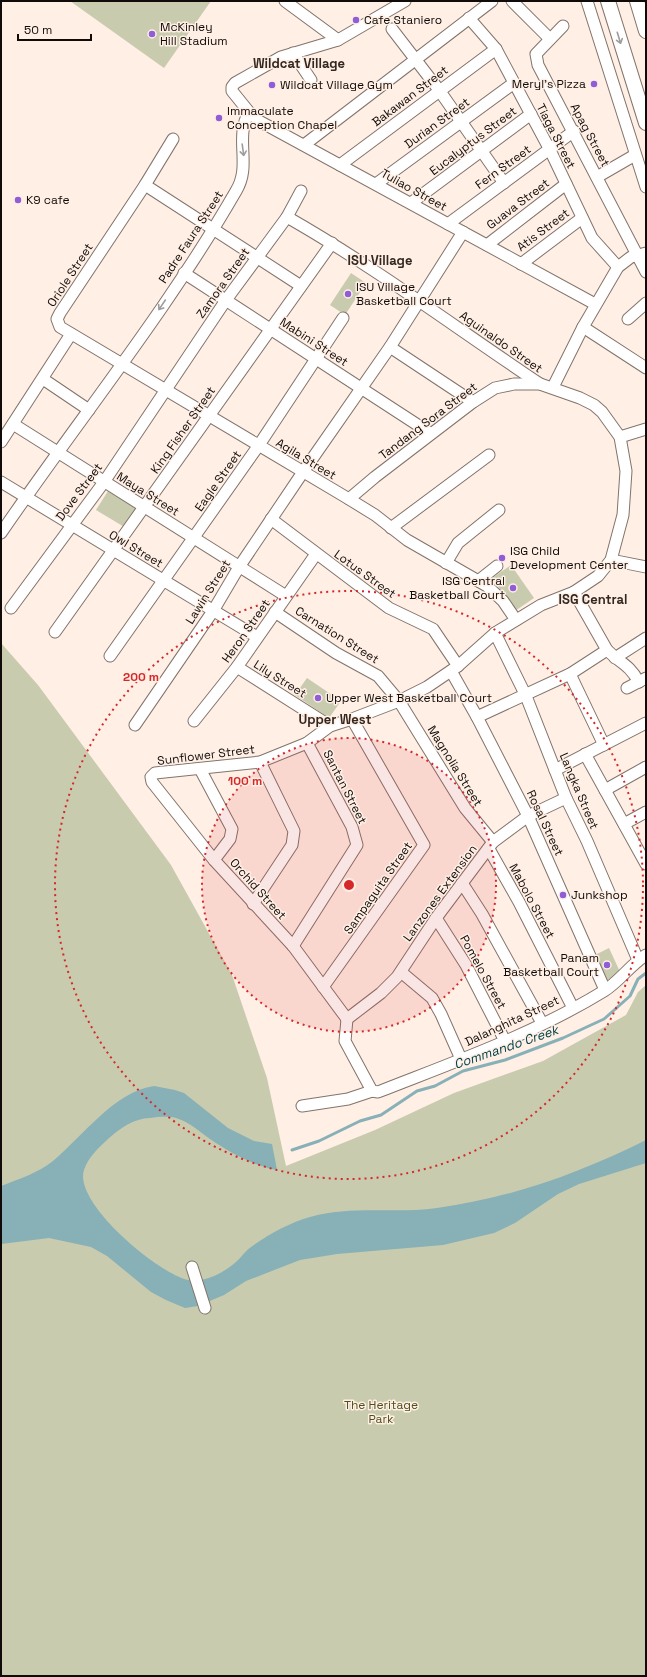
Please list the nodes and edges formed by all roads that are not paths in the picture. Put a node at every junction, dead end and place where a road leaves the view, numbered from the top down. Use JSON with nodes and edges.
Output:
{"nodes":[{"id":1,"x":285,"y":1,"type":"edge"},
{"id":2,"x":405,"y":1,"type":"edge"},
{"id":3,"x":492,"y":1,"type":"edge"},
{"id":4,"x":512,"y":1,"type":"edge"},
{"id":5,"x":587,"y":1,"type":"edge"},
{"id":6,"x":608,"y":1,"type":"edge"},
{"id":7,"x":637,"y":1,"type":"edge"},
{"id":8,"x":469,"y":18,"type":"junction"},
{"id":9,"x":563,"y":26,"type":"dead end"},
{"id":10,"x":392,"y":29,"type":"dead end"},
{"id":11,"x":646,"y":31,"type":"edge"},
{"id":12,"x":550,"y":39,"type":"junction"},
{"id":13,"x":338,"y":40,"type":"junction"},
{"id":14,"x":496,"y":49,"type":"junction"},
{"id":15,"x":293,"y":53,"type":"junction"},
{"id":16,"x":416,"y":60,"type":"junction"},
{"id":17,"x":311,"y":80,"type":"dead end"},
{"id":18,"x":514,"y":83,"type":"junction"},
{"id":19,"x":439,"y":90,"type":"junction"},
{"id":20,"x":249,"y":112,"type":"junction"},
{"id":21,"x":531,"y":114,"type":"junction"},
{"id":22,"x":462,"y":121,"type":"junction"},
{"id":23,"x":646,"y":123,"type":"edge"},
{"id":24,"x":574,"y":131,"type":"junction"},
{"id":25,"x":172,"y":139,"type":"dead end"},
{"id":26,"x":304,"y":145,"type":"junction"},
{"id":27,"x":482,"y":150,"type":"junction"},
{"id":28,"x":550,"y":150,"type":"junction"},
{"id":29,"x":635,"y":155,"type":"junction"},
{"id":30,"x":340,"y":165,"type":"junction"},
{"id":31,"x":597,"y":177,"type":"junction"},
{"id":32,"x":504,"y":183,"type":"junction"},
{"id":33,"x":376,"y":184,"type":"junction"},
{"id":34,"x":566,"y":184,"type":"junction"},
{"id":35,"x":145,"y":185,"type":"junction"},
{"id":36,"x":646,"y":187,"type":"edge"},
{"id":37,"x":301,"y":191,"type":"dead end"},
{"id":38,"x":411,"y":203,"type":"junction"},
{"id":39,"x":287,"y":217,"type":"junction"},
{"id":40,"x":582,"y":218,"type":"junction"},
{"id":41,"x":448,"y":224,"type":"junction"},
{"id":42,"x":214,"y":229,"type":"junction"},
{"id":43,"x":463,"y":232,"type":"junction"},
{"id":44,"x":332,"y":243,"type":"junction"},
{"id":45,"x":487,"y":245,"type":"junction"},
{"id":46,"x":642,"y":253,"type":"edge"},
{"id":47,"x":258,"y":258,"type":"junction"},
{"id":48,"x":521,"y":264,"type":"junction"},
{"id":49,"x":618,"y":267,"type":"junction"},
{"id":50,"x":646,"y":272,"type":"edge"},
{"id":51,"x":184,"y":273,"type":"junction"},
{"id":52,"x":301,"y":286,"type":"junction"},
{"id":53,"x":226,"y":300,"type":"junction"},
{"id":54,"x":420,"y":301,"type":"junction"},
{"id":55,"x":646,"y":302,"type":"edge"},
{"id":56,"x":595,"y":304,"type":"junction"},
{"id":57,"x":343,"y":318,"type":"dead end"},
{"id":58,"x":628,"y":319,"type":"dead end"},
{"id":59,"x":583,"y":327,"type":"junction"},
{"id":60,"x":271,"y":329,"type":"junction"},
{"id":61,"x":71,"y":334,"type":"junction"},
{"id":62,"x":390,"y":347,"type":"junction"},
{"id":63,"x":316,"y":359,"type":"junction"},
{"id":64,"x":122,"y":365,"type":"junction"},
{"id":65,"x":646,"y":368,"type":"edge"},
{"id":66,"x":43,"y":379,"type":"junction"},
{"id":67,"x":540,"y":384,"type":"junction"},
{"id":68,"x":553,"y":387,"type":"junction"},
{"id":69,"x":361,"y":388,"type":"junction"},
{"id":70,"x":166,"y":390,"type":"junction"},
{"id":71,"x":473,"y":402,"type":"junction"},
{"id":72,"x":89,"y":410,"type":"junction"},
{"id":73,"x":209,"y":416,"type":"junction"},
{"id":74,"x":13,"y":424,"type":"junction"},
{"id":75,"x":646,"y":429,"type":"edge"},
{"id":76,"x":430,"y":434,"type":"junction"},
{"id":77,"x":620,"y":437,"type":"junction"},
{"id":78,"x":1,"y":442,"type":"edge"},
{"id":79,"x":259,"y":445,"type":"junction"},
{"id":80,"x":58,"y":452,"type":"junction"},
{"id":81,"x":489,"y":455,"type":"dead end"},
{"id":82,"x":303,"y":472,"type":"junction"},
{"id":83,"x":1,"y":482,"type":"edge"},
{"id":84,"x":104,"y":482,"type":"junction"},
{"id":85,"x":25,"y":497,"type":"junction"},
{"id":86,"x":349,"y":499,"type":"junction"},
{"id":87,"x":145,"y":508,"type":"junction"},
{"id":88,"x":499,"y":510,"type":"dead end"},
{"id":89,"x":271,"y":519,"type":"junction"},
{"id":90,"x":71,"y":524,"type":"junction"},
{"id":91,"x":391,"y":528,"type":"junction"},
{"id":92,"x":1,"y":533,"type":"edge"},
{"id":93,"x":194,"y":538,"type":"junction"},
{"id":94,"x":114,"y":551,"type":"junction"},
{"id":95,"x":316,"y":554,"type":"junction"},
{"id":96,"x":611,"y":560,"type":"junction"},
{"id":97,"x":446,"y":563,"type":"junction"},
{"id":98,"x":497,"y":566,"type":"dead end"},
{"id":99,"x":239,"y":567,"type":"junction"},
{"id":100,"x":646,"y":567,"type":"edge"},
{"id":101,"x":164,"y":581,"type":"junction"},
{"id":102,"x":478,"y":581,"type":"junction"},
{"id":103,"x":574,"y":592,"type":"junction"},
{"id":104,"x":286,"y":596,"type":"junction"},
{"id":105,"x":11,"y":608,"type":"dead end"},
{"id":106,"x":213,"y":611,"type":"junction"},
{"id":107,"x":275,"y":612,"type":"junction"},
{"id":108,"x":516,"y":620,"type":"junction"},
{"id":109,"x":55,"y":632,"type":"dead end"},
{"id":110,"x":495,"y":632,"type":"junction"},
{"id":111,"x":257,"y":637,"type":"junction"},
{"id":112,"x":645,"y":640,"type":"edge"},
{"id":113,"x":611,"y":654,"type":"junction"},
{"id":114,"x":110,"y":656,"type":"dead end"},
{"id":115,"x":237,"y":667,"type":"junction"},
{"id":116,"x":454,"y":668,"type":"junction"},
{"id":117,"x":570,"y":674,"type":"junction"},
{"id":118,"x":642,"y":680,"type":"edge"},
{"id":119,"x":627,"y":688,"type":"dead end"},
{"id":120,"x":526,"y":696,"type":"junction"},
{"id":121,"x":399,"y":701,"type":"junction"},
{"id":122,"x":477,"y":717,"type":"junction"},
{"id":123,"x":352,"y":720,"type":"junction"},
{"id":124,"x":194,"y":721,"type":"dead end"},
{"id":125,"x":646,"y":723,"type":"edge"},
{"id":126,"x":135,"y":725,"type":"dead end"},
{"id":127,"x":330,"y":726,"type":"junction"},
{"id":128,"x":307,"y":743,"type":"junction"},
{"id":129,"x":604,"y":745,"type":"junction"},
{"id":130,"x":585,"y":754,"type":"junction"},
{"id":131,"x":260,"y":762,"type":"junction"},
{"id":132,"x":646,"y":767,"type":"edge"},
{"id":133,"x":200,"y":769,"type":"junction"},
{"id":134,"x":555,"y":770,"type":"junction"},
{"id":135,"x":151,"y":777,"type":"joint"},
{"id":136,"x":605,"y":790,"type":"junction"},
{"id":137,"x":566,"y":798,"type":"junction"},
{"id":138,"x":646,"y":812,"type":"edge"},
{"id":139,"x":528,"y":816,"type":"junction"},
{"id":140,"x":624,"y":824,"type":"junction"},
{"id":141,"x":491,"y":845,"type":"junction"},
{"id":142,"x":645,"y":859,"type":"edge"},
{"id":143,"x":214,"y":860,"type":"junction"},
{"id":144,"x":462,"y":883,"type":"junction"},
{"id":145,"x":253,"y":904,"type":"junction"},
{"id":146,"x":436,"y":918,"type":"junction"},
{"id":147,"x":293,"y":946,"type":"junction"},
{"id":148,"x":642,"y":958,"type":"edge"},
{"id":149,"x":401,"y":972,"type":"junction"},
{"id":150,"x":323,"y":987,"type":"junction"},
{"id":151,"x":605,"y":990,"type":"junction"},
{"id":152,"x":573,"y":1008,"type":"junction"},
{"id":153,"x":347,"y":1019,"type":"junction"},
{"id":154,"x":542,"y":1023,"type":"junction"},
{"id":155,"x":505,"y":1041,"type":"junction"},
{"id":156,"x":461,"y":1059,"type":"junction"},
{"id":157,"x":375,"y":1092,"type":"junction"},
{"id":158,"x":302,"y":1106,"type":"dead end"},
{"id":159,"x":192,"y":1267,"type":"dead end"},
{"id":160,"x":205,"y":1308,"type":"dead end"}],
"edges":[{"from":1,"to":13,"type":"street"},
{"from":2,"to":13,"type":"street"},
{"from":3,"to":8,"type":"street"},
{"from":4,"to":12,"type":"street"},
{"from":5,"to":29,"type":"street"},
{"from":6,"to":23,"type":"main road","one_way":true},
{"from":7,"to":11,"type":"main road"},
{"from":8,"to":14,"type":"street","name":"Tiaga Street"},
{"from":8,"to":16,"type":"street"},
{"from":9,"to":12,"type":"street"},
{"from":10,"to":16,"type":"street"},
{"from":12,"to":24,"type":"street","name":"Apag Street"},
{"from":13,"to":15,"type":"street"},
{"from":14,"to":18,"type":"street","name":"Tiaga Street"},
{"from":14,"to":19,"type":"street","name":"Bakawan Street"},
{"from":15,"to":17,"type":"street"},
{"from":15,"to":20,"type":"street","name":"Tuliao Street"},
{"from":16,"to":19,"type":"street"},
{"from":16,"to":26,"type":"street"},
{"from":18,"to":21,"type":"street","name":"Tiaga Street"},
{"from":18,"to":22,"type":"street","name":"Durian Street"},
{"from":19,"to":22,"type":"street"},
{"from":19,"to":30,"type":"street","name":"Bakawan Street"},
{"from":20,"to":26,"type":"street","name":"Tuliao Street"},
{"from":20,"to":42,"type":"street","name":"Padre Faura Street","one_way":true},
{"from":21,"to":27,"type":"street","name":"Eucalyptus Street"},
{"from":21,"to":28,"type":"street","name":"Tiaga Street"},
{"from":22,"to":27,"type":"street"},
{"from":22,"to":33,"type":"street","name":"Durian Street"},
{"from":24,"to":28,"type":"street","name":"Fern Street"},
{"from":24,"to":31,"type":"street","name":"Apag Street"},
{"from":25,"to":35,"type":"street","name":"Oriole Street"},
{"from":26,"to":30,"type":"street","name":"Tuliao Street"},
{"from":27,"to":32,"type":"street"},
{"from":27,"to":38,"type":"street","name":"Eucalyptus Street"},
{"from":28,"to":32,"type":"street","name":"Fern Street"},
{"from":28,"to":34,"type":"street","name":"Tiaga Street"},
{"from":29,"to":31,"type":"street"},
{"from":29,"to":36,"type":"street"},
{"from":30,"to":33,"type":"street","name":"Tuliao Street"},
{"from":31,"to":46,"type":"street","name":"Apag Street"},
{"from":32,"to":41,"type":"street","name":"Fern Street"},
{"from":33,"to":38,"type":"street","name":"Tuliao Street"},
{"from":34,"to":40,"type":"street","name":"Tiaga Street"},
{"from":34,"to":45,"type":"street","name":"Guava Street"},
{"from":35,"to":42,"type":"street"},
{"from":35,"to":61,"type":"street","name":"Oriole Street"},
{"from":37,"to":39,"type":"street","name":"Zamora Street"},
{"from":38,"to":41,"type":"street","name":"Tuliao Street"},
{"from":39,"to":44,"type":"street","name":"Aguinaldo Street"},
{"from":39,"to":47,"type":"street","name":"Zamora Street"},
{"from":40,"to":48,"type":"street","name":"Atis Street"},
{"from":40,"to":49,"type":"street","name":"Tiaga Street"},
{"from":41,"to":43,"type":"street","name":"Tuliao Street"},
{"from":42,"to":47,"type":"street"},
{"from":42,"to":51,"type":"street","name":"Padre Faura Street"},
{"from":43,"to":45,"type":"street","name":"Tuliao Street"},
{"from":43,"to":54,"type":"street","name":"Lawin Street"},
{"from":44,"to":52,"type":"street","name":"King Fisher Street"},
{"from":44,"to":54,"type":"street","name":"Aguinaldo Street"},
{"from":45,"to":48,"type":"street","name":"Tuliao Street"},
{"from":46,"to":49,"type":"street"},
{"from":46,"to":50,"type":"street","name":"Apag Street"},
{"from":47,"to":52,"type":"street"},
{"from":47,"to":53,"type":"street","name":"Zamora Street"},
{"from":48,"to":56,"type":"street","name":"Tuliao Street"},
{"from":49,"to":56,"type":"street"},
{"from":51,"to":53,"type":"street","name":"Mabini Street"},
{"from":51,"to":64,"type":"street","name":"Padre Faura Street","one_way":true},
{"from":52,"to":60,"type":"street","name":"King Fisher Street"},
{"from":53,"to":60,"type":"street","name":"Mabini Street"},
{"from":53,"to":70,"type":"street","name":"Zamora Street"},
{"from":54,"to":62,"type":"street","name":"Lawin Street"},
{"from":54,"to":67,"type":"street","name":"Aguinaldo Street"},
{"from":55,"to":58,"type":"street"},
{"from":56,"to":59,"type":"street"},
{"from":57,"to":63,"type":"street","name":"Eagle Street"},
{"from":59,"to":65,"type":"street"},
{"from":59,"to":68,"type":"street"},
{"from":60,"to":63,"type":"street","name":"Mabini Street"},
{"from":60,"to":73,"type":"street","name":"King Fisher Street"},
{"from":61,"to":64,"type":"street","name":"Agila Street"},
{"from":61,"to":66,"type":"street"},
{"from":62,"to":69,"type":"street","name":"Lawin Street"},
{"from":62,"to":71,"type":"street"},
{"from":63,"to":69,"type":"street","name":"Mabini Street"},
{"from":63,"to":79,"type":"street","name":"Eagle Street"},
{"from":64,"to":70,"type":"street","name":"Agila Street"},
{"from":64,"to":72,"type":"street"},
{"from":66,"to":72,"type":"street"},
{"from":66,"to":74,"type":"street"},
{"from":67,"to":68,"type":"street","name":"Tandang Sora Street"},
{"from":67,"to":71,"type":"street","name":"Tandang Sora Street"},
{"from":68,"to":77,"type":"street","name":"Tandang Sora Street"},
{"from":69,"to":76,"type":"street","name":"Mabini Street"},
{"from":69,"to":82,"type":"street","name":"Lawin Street"},
{"from":70,"to":73,"type":"street","name":"Agila Street"},
{"from":70,"to":84,"type":"street","name":"Dove Street"},
{"from":71,"to":76,"type":"street","name":"Tandang Sora Street"},
{"from":72,"to":80,"type":"street"},
{"from":73,"to":79,"type":"street","name":"Agila Street"},
{"from":73,"to":87,"type":"street","name":"King Fisher Street"},
{"from":74,"to":78,"type":"street"},
{"from":74,"to":80,"type":"street","name":"Maya Street"},
{"from":75,"to":77,"type":"street"},
{"from":76,"to":86,"type":"street","name":"Tandang Sora Street"},
{"from":77,"to":96,"type":"street"},
{"from":79,"to":82,"type":"street","name":"Agila Street"},
{"from":79,"to":93,"type":"street","name":"Eagle Street"},
{"from":80,"to":84,"type":"street","name":"Maya Street"},
{"from":80,"to":85,"type":"street"},
{"from":81,"to":91,"type":"street"},
{"from":82,"to":86,"type":"street","name":"Agila Street"},
{"from":82,"to":89,"type":"street","name":"Lawin Street"},
{"from":83,"to":85,"type":"street","name":"Owl Street"},
{"from":84,"to":87,"type":"street","name":"Maya Street"},
{"from":84,"to":90,"type":"street","name":"Dove Street"},
{"from":85,"to":90,"type":"street","name":"Owl Street"},
{"from":85,"to":92,"type":"street"},
{"from":86,"to":91,"type":"street","name":"Agila Street"},
{"from":87,"to":93,"type":"street","name":"Maya Street"},
{"from":87,"to":94,"type":"street","name":"King Fisher Street"},
{"from":88,"to":97,"type":"street"},
{"from":89,"to":95,"type":"street","name":"Lotus Street"},
{"from":89,"to":99,"type":"street","name":"Lawin Street"},
{"from":90,"to":94,"type":"street","name":"Owl Street"},
{"from":90,"to":105,"type":"street","name":"Dove Street"},
{"from":91,"to":97,"type":"street","name":"Agila Street"},
{"from":93,"to":99,"type":"street","name":"Maya Street"},
{"from":93,"to":101,"type":"street","name":"Eagle Street"},
{"from":94,"to":101,"type":"street","name":"Owl Street"},
{"from":94,"to":109,"type":"street","name":"King Fisher Street"},
{"from":95,"to":104,"type":"street","name":"Heron Street"},
{"from":95,"to":116,"type":"street","name":"Lotus Street"},
{"from":96,"to":100,"type":"street"},
{"from":96,"to":103,"type":"street","name":"Sunflower Street"},
{"from":97,"to":102,"type":"street","name":"Agila Street"},
{"from":98,"to":102,"type":"street"},
{"from":99,"to":104,"type":"street","name":"Maya Street"},
{"from":99,"to":106,"type":"street","name":"Lawin Street"},
{"from":101,"to":106,"type":"street","name":"Owl Street"},
{"from":101,"to":114,"type":"street","name":"Eagle Street"},
{"from":102,"to":108,"type":"street","name":"Agila Street"},
{"from":103,"to":108,"type":"street","name":"Sunflower Street"},
{"from":103,"to":113,"type":"street"},
{"from":104,"to":107,"type":"street","name":"Heron Street"},
{"from":106,"to":111,"type":"street","name":"Owl Street"},
{"from":106,"to":126,"type":"street","name":"Lawin Street"},
{"from":107,"to":111,"type":"street","name":"Heron Street"},
{"from":107,"to":121,"type":"street","name":"Carnation Street"},
{"from":108,"to":110,"type":"street","name":"Sunflower Street"},
{"from":110,"to":116,"type":"street","name":"Sunflower Street"},
{"from":110,"to":120,"type":"street","name":"Langka Street"},
{"from":111,"to":115,"type":"street","name":"Heron Street"},
{"from":112,"to":113,"type":"street"},
{"from":113,"to":117,"type":"street"},
{"from":113,"to":118,"type":"street"},
{"from":115,"to":124,"type":"street","name":"Heron Street"},
{"from":115,"to":127,"type":"street","name":"Lily Street"},
{"from":116,"to":121,"type":"street","name":"Sunflower Street"},
{"from":116,"to":122,"type":"street","name":"Rosal Street"},
{"from":117,"to":120,"type":"street"},
{"from":117,"to":129,"type":"street"},
{"from":118,"to":119,"type":"street"},
{"from":120,"to":122,"type":"street"},
{"from":120,"to":134,"type":"street","name":"Langka Street"},
{"from":121,"to":123,"type":"street","name":"Sunflower Street"},
{"from":121,"to":141,"type":"street","name":"Magnolia Street"},
{"from":122,"to":139,"type":"street","name":"Rosal Street"},
{"from":123,"to":127,"type":"street","name":"Sunflower Street"},
{"from":123,"to":150,"type":"street","name":"Sampaguita Street"},
{"from":125,"to":129,"type":"street"},
{"from":127,"to":128,"type":"street","name":"Sunflower Street"},
{"from":128,"to":131,"type":"street","name":"Sunflower Street"},
{"from":128,"to":147,"type":"street","name":"Santan Street"},
{"from":129,"to":130,"type":"street"},
{"from":130,"to":134,"type":"street"},
{"from":130,"to":136,"type":"street"},
{"from":131,"to":133,"type":"street","name":"Sunflower Street"},
{"from":131,"to":145,"type":"street"},
{"from":132,"to":136,"type":"street"},
{"from":133,"to":135,"type":"street","name":"Sunflower Street"},
{"from":133,"to":143,"type":"street"},
{"from":134,"to":137,"type":"street","name":"Langka Street"},
{"from":135,"to":143,"type":"street","name":"Orchid Street"},
{"from":136,"to":140,"type":"street"},
{"from":137,"to":139,"type":"street","name":"Lanzones Extension"},
{"from":137,"to":148,"type":"street","name":"Langka Street"},
{"from":138,"to":140,"type":"street"},
{"from":139,"to":141,"type":"street","name":"Lanzones Extension"},
{"from":139,"to":151,"type":"street","name":"Rosal Street"},
{"from":140,"to":142,"type":"street"},
{"from":141,"to":144,"type":"street","name":"Lanzones Extension"},
{"from":141,"to":152,"type":"street","name":"Mabolo Street"},
{"from":143,"to":145,"type":"street","name":"Orchid Street"},
{"from":144,"to":146,"type":"street","name":"Lanzones Extension"},
{"from":144,"to":154,"type":"street"},
{"from":145,"to":147,"type":"street","name":"Orchid Street"},
{"from":146,"to":149,"type":"street","name":"Lanzones Extension"},
{"from":146,"to":155,"type":"street","name":"Pomelo Street"},
{"from":147,"to":150,"type":"street","name":"Orchid Street"},
{"from":148,"to":151,"type":"street","name":"Dalanghita Street"},
{"from":149,"to":153,"type":"street","name":"Lanzones Extension"},
{"from":149,"to":156,"type":"street"},
{"from":150,"to":153,"type":"street","name":"Orchid Street"},
{"from":151,"to":152,"type":"street","name":"Dalanghita Street"},
{"from":152,"to":154,"type":"street","name":"Dalanghita Street"},
{"from":153,"to":157,"type":"street"},
{"from":154,"to":155,"type":"street","name":"Dalanghita Street"},
{"from":155,"to":156,"type":"street","name":"Dalanghita Street"},
{"from":156,"to":157,"type":"street","name":"Dalanghita Street"},
{"from":157,"to":158,"type":"street","name":"Dalanghita Street"},
{"from":159,"to":160,"type":"street"}]}
